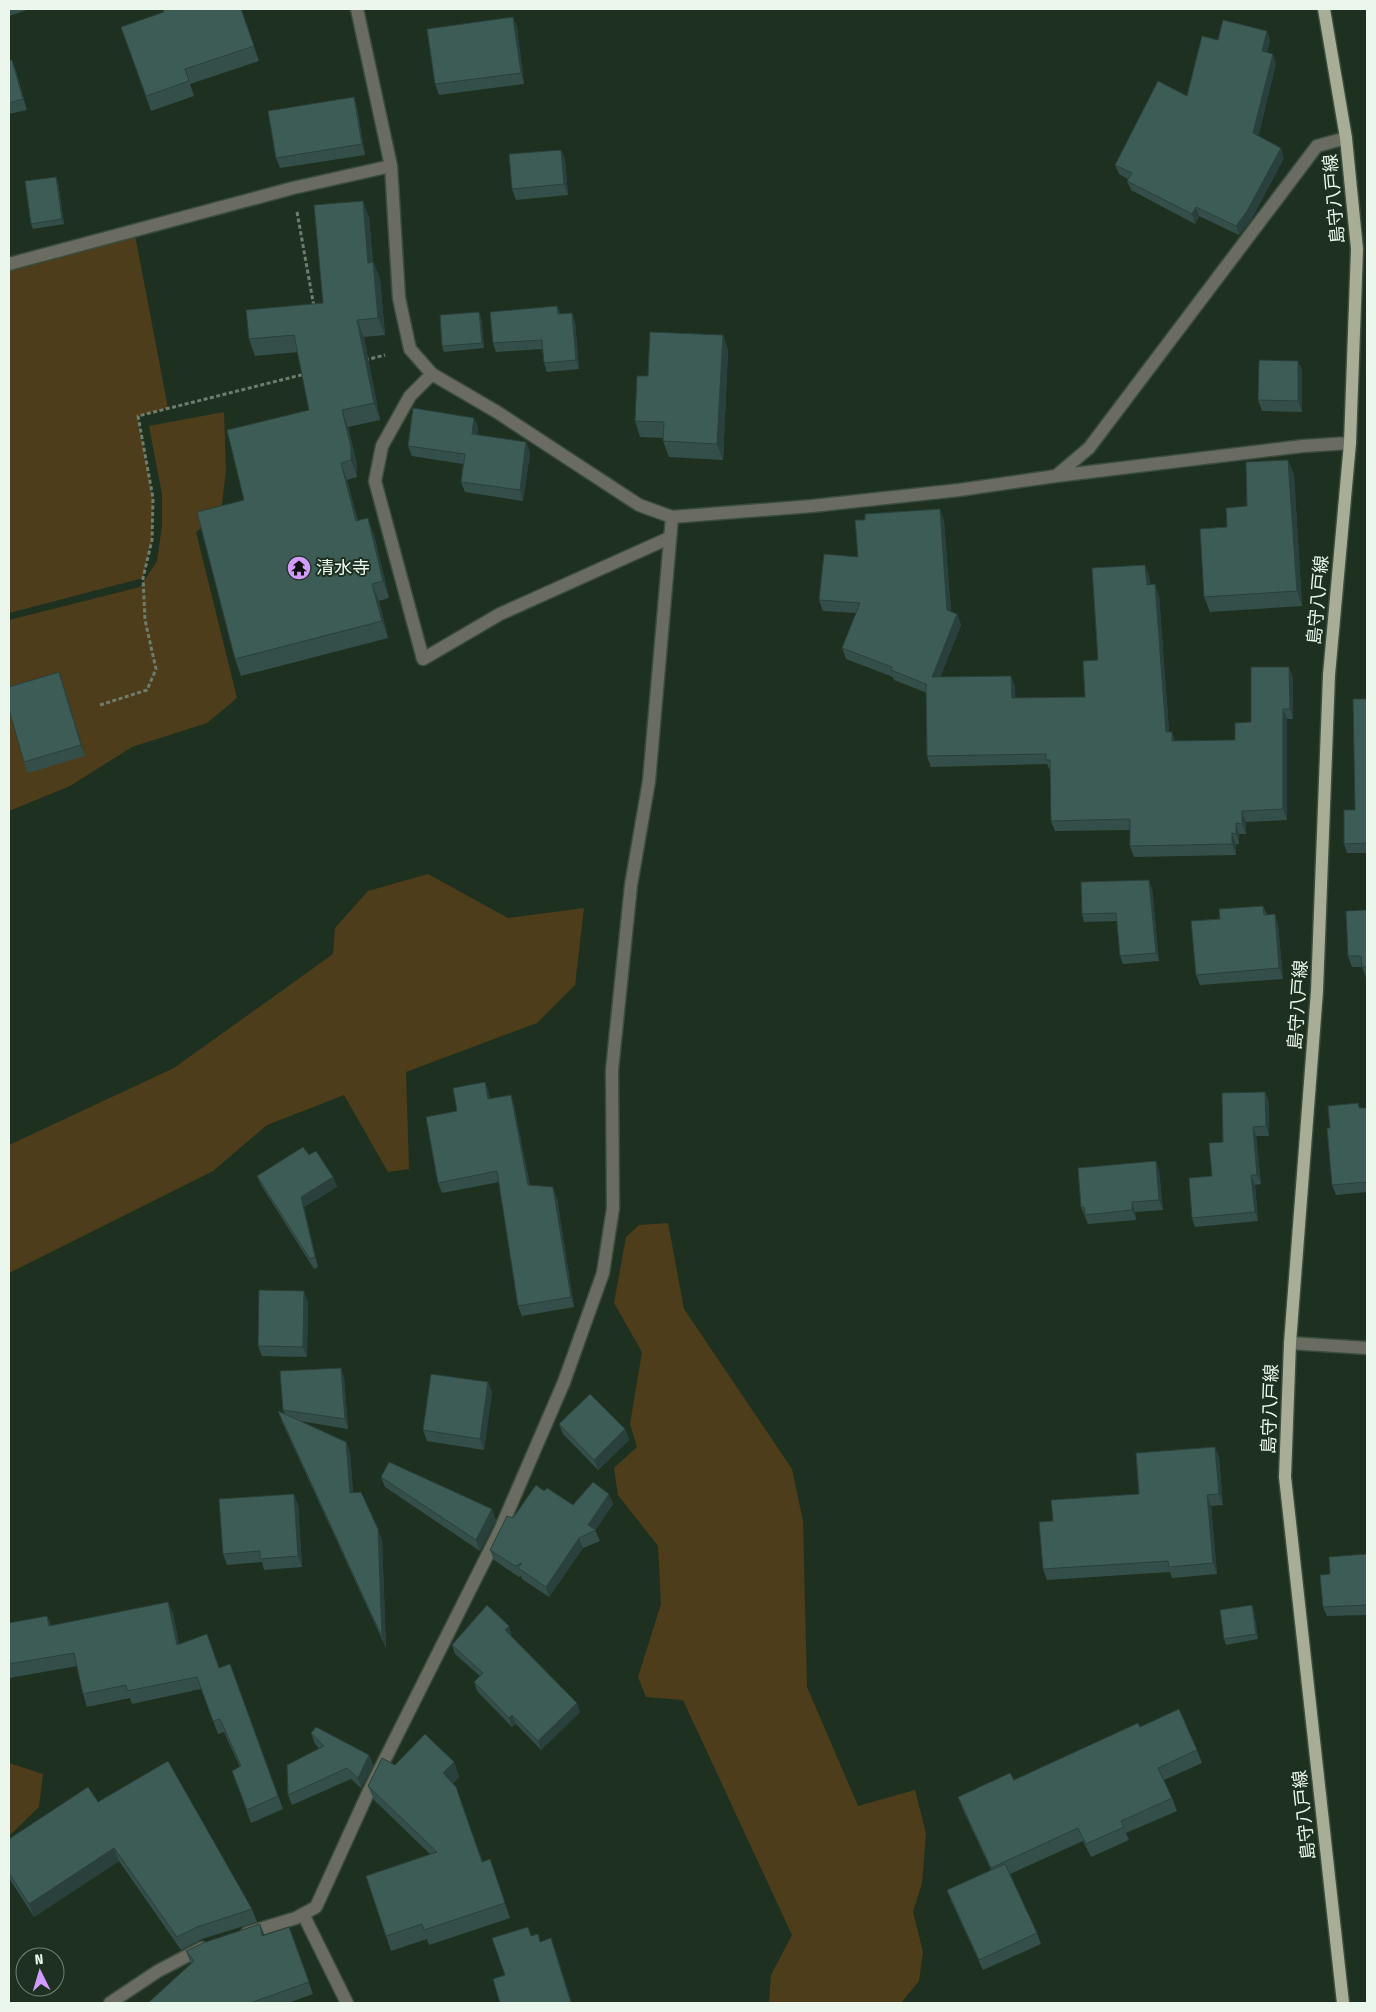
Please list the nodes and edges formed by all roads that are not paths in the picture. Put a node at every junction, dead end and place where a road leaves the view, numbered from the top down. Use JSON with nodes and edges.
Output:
{"nodes":[{"id":1,"x":357,"y":9,"type":"edge"},
{"id":2,"x":1324,"y":9,"type":"edge"},
{"id":3,"x":1346,"y":138,"type":"junction"},
{"id":4,"x":391,"y":166,"type":"junction"},
{"id":5,"x":9,"y":264,"type":"edge"},
{"id":6,"x":432,"y":374,"type":"junction"},
{"id":7,"x":1350,"y":443,"type":"junction"},
{"id":8,"x":1056,"y":476,"type":"junction"},
{"id":9,"x":672,"y":517,"type":"junction"},
{"id":10,"x":669,"y":538,"type":"junction"},
{"id":11,"x":1290,"y":1343,"type":"junction"},
{"id":12,"x":1367,"y":1348,"type":"edge"},
{"id":13,"x":303,"y":1914,"type":"junction"},
{"id":14,"x":232,"y":1938,"type":"edge"},
{"id":15,"x":213,"y":1944,"type":"edge"},
{"id":16,"x":110,"y":2003,"type":"edge"},
{"id":17,"x":347,"y":2003,"type":"edge"},
{"id":18,"x":1342,"y":2003,"type":"edge"}],
"edges":[{"from":1,"to":4,"type":"street"},
{"from":2,"to":3,"type":"main road","name":"島守八戸線"},
{"from":3,"to":7,"type":"main road","name":"島守八戸線"},
{"from":3,"to":8,"type":"street"},
{"from":4,"to":5,"type":"street"},
{"from":4,"to":6,"type":"street"},
{"from":6,"to":9,"type":"street"},
{"from":6,"to":10,"type":"street"},
{"from":7,"to":8,"type":"street"},
{"from":7,"to":11,"type":"main road","name":"島守八戸線"},
{"from":8,"to":9,"type":"street"},
{"from":9,"to":10,"type":"street"},
{"from":10,"to":13,"type":"street"},
{"from":11,"to":12,"type":"street"},
{"from":11,"to":18,"type":"main road","name":"島守八戸線"},
{"from":13,"to":14,"type":"street"},
{"from":13,"to":17,"type":"street"},
{"from":15,"to":16,"type":"street"}]}
